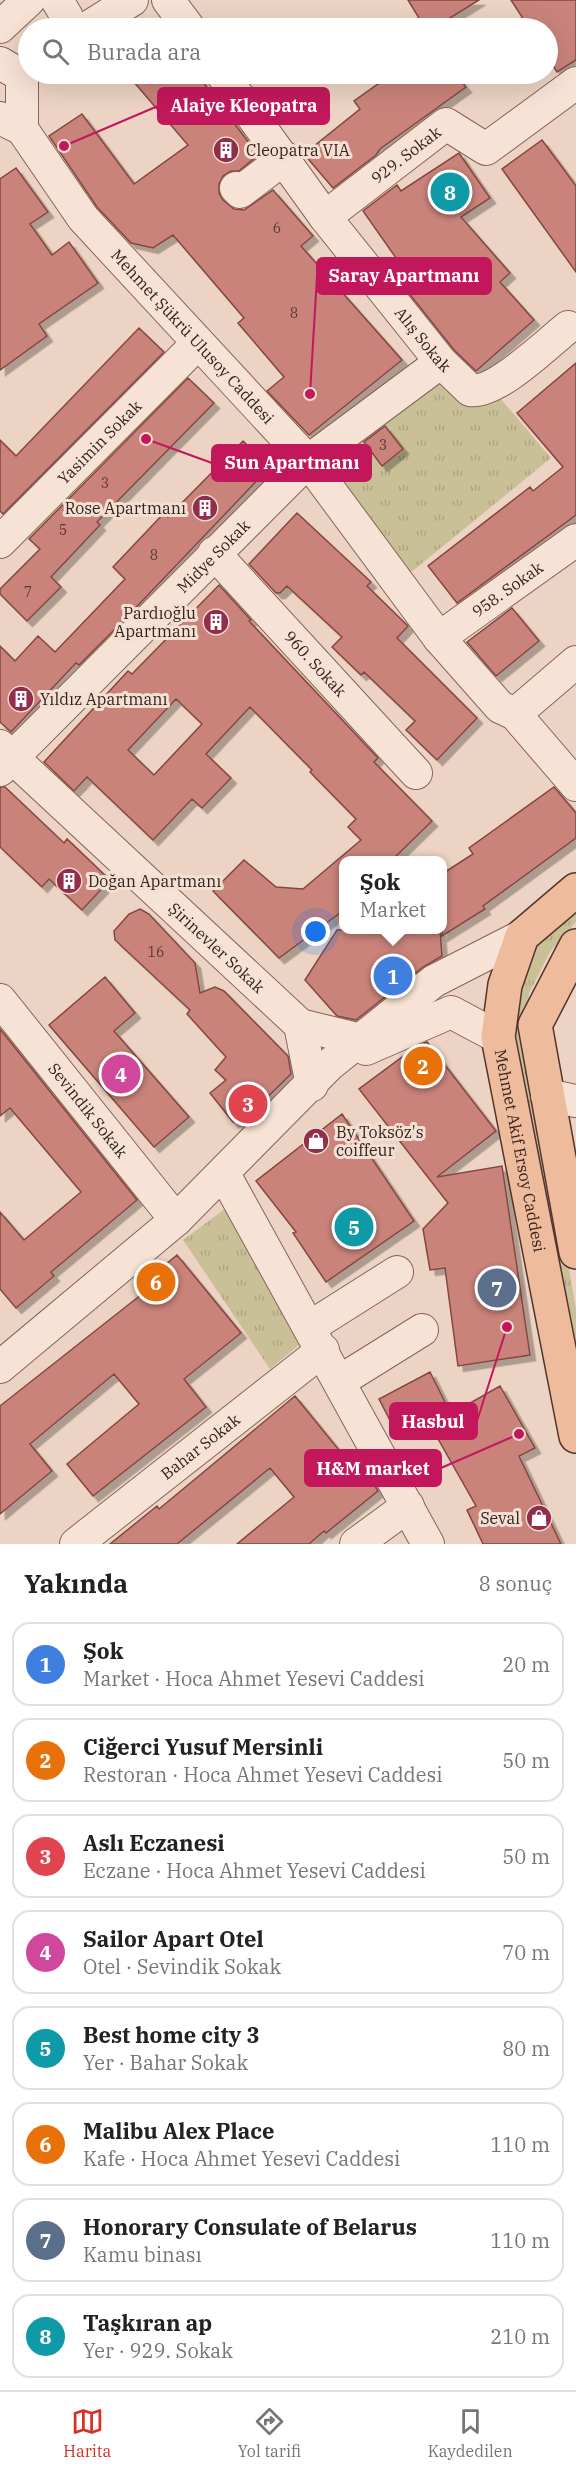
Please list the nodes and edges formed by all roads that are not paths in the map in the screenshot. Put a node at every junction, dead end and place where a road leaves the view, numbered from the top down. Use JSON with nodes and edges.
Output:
{"nodes":[{"id":1,"x":15,"y":0,"type":"edge"},
{"id":2,"x":29,"y":0,"type":"edge"},
{"id":3,"x":57,"y":0,"type":"edge"},
{"id":4,"x":132,"y":0,"type":"edge"},
{"id":5,"x":168,"y":0,"type":"edge"},
{"id":6,"x":0,"y":4,"type":"edge"},
{"id":7,"x":67,"y":18,"type":"edge"},
{"id":8,"x":103,"y":18,"type":"edge"},
{"id":9,"x":182,"y":18,"type":"edge"},
{"id":10,"x":0,"y":27,"type":"edge"},
{"id":11,"x":13,"y":76,"type":"edge"},
{"id":12,"x":576,"y":83,"type":"edge"},
{"id":13,"x":230,"y":84,"type":"edge"},
{"id":14,"x":11,"y":124,"type":"edge"},
{"id":15,"x":285,"y":158,"type":"junction"},
{"id":16,"x":236,"y":188,"type":"dead end"},
{"id":17,"x":325,"y":217,"type":"junction"},
{"id":18,"x":568,"y":327,"type":"dead end"},
{"id":19,"x":198,"y":343,"type":"junction"},
{"id":20,"x":441,"y":362,"type":"junction"},
{"id":21,"x":308,"y":461,"type":"junction"},
{"id":22,"x":576,"y":540,"type":"edge"},
{"id":23,"x":0,"y":542,"type":"edge"},
{"id":24,"x":214,"y":553,"type":"junction"},
{"id":25,"x":439,"y":638,"type":"junction"},
{"id":26,"x":576,"y":662,"type":"edge"},
{"id":27,"x":515,"y":714,"type":"junction"},
{"id":28,"x":4,"y":759,"type":"edge"},
{"id":29,"x":416,"y":773,"type":"dead end"},
{"id":30,"x":576,"y":786,"type":"edge"},
{"id":31,"x":576,"y":890,"type":"edge"},
{"id":32,"x":522,"y":936,"type":"junction"},
{"id":33,"x":576,"y":946,"type":"edge"},
{"id":34,"x":0,"y":1000,"type":"edge"},
{"id":35,"x":300,"y":1025,"type":"junction"},
{"id":36,"x":498,"y":1037,"type":"junction"},
{"id":37,"x":361,"y":1040,"type":"junction"},
{"id":38,"x":321,"y":1075,"type":"junction"},
{"id":39,"x":562,"y":1098,"type":"edge"},
{"id":40,"x":224,"y":1174,"type":"junction"},
{"id":41,"x":176,"y":1220,"type":"junction"},
{"id":42,"x":576,"y":1252,"type":"edge"},
{"id":43,"x":397,"y":1272,"type":"dead end"},
{"id":44,"x":422,"y":1330,"type":"dead end"},
{"id":45,"x":317,"y":1338,"type":"junction"},
{"id":46,"x":2,"y":1361,"type":"edge"},
{"id":47,"x":340,"y":1381,"type":"junction"},
{"id":48,"x":576,"y":1436,"type":"edge"},
{"id":49,"x":408,"y":1506,"type":"junction"},
{"id":50,"x":76,"y":1544,"type":"edge"},
{"id":51,"x":356,"y":1544,"type":"edge"},
{"id":52,"x":428,"y":1544,"type":"edge"}],
"edges":[{"from":1,"to":6,"type":"street"},
{"from":2,"to":10,"type":"street"},
{"from":3,"to":7,"type":"street"},
{"from":4,"to":8,"type":"street"},
{"from":5,"to":9,"type":"street"},
{"from":11,"to":14,"type":"street","name":"Mehmet Şükrü Ulusoy Caddesi"},
{"from":12,"to":17,"type":"street","name":"929. Sokak"},
{"from":13,"to":15,"type":"street","name":"Alış Sokak"},
{"from":14,"to":19,"type":"street","name":"Mehmet Şükrü Ulusoy Caddesi"},
{"from":15,"to":16,"type":"street"},
{"from":15,"to":17,"type":"street","name":"Alış Sokak"},
{"from":17,"to":20,"type":"street","name":"Alış Sokak"},
{"from":18,"to":20,"type":"street","name":"Alış Sokak"},
{"from":19,"to":21,"type":"street","name":"Mehmet Şükrü Ulusoy Caddesi"},
{"from":19,"to":23,"type":"street","name":"Yasimin Sokak"},
{"from":20,"to":21,"type":"street","name":"Midye Sokak"},
{"from":21,"to":24,"type":"street","name":"Midye Sokak"},
{"from":21,"to":25,"type":"street","name":"Mehmet Şükrü Ulusoy Caddesi"},
{"from":22,"to":25,"type":"street","name":"958. Sokak"},
{"from":24,"to":28,"type":"street","name":"Midye Sokak"},
{"from":24,"to":29,"type":"street","name":"960. Sokak"},
{"from":25,"to":27,"type":"street","name":"Mehmet Şükrü Ulusoy Caddesi"},
{"from":26,"to":27,"type":"street"},
{"from":27,"to":30,"type":"street","name":"Mehmet Şükrü Ulusoy Caddesi"},
{"from":28,"to":35,"type":"street","name":"Şirinevler Sokak"},
{"from":31,"to":32,"type":"main road"},
{"from":32,"to":36,"type":"main road","name":"Mehmet Akif Ersoy Caddesi"},
{"from":32,"to":37,"type":"street"},
{"from":33,"to":39,"type":"main road"},
{"from":34,"to":41,"type":"street","name":"Sevindik Sokak"},
{"from":35,"to":37,"type":"street","name":"Şirinevler Sokak"},
{"from":35,"to":38,"type":"street"},
{"from":36,"to":38,"type":"street"},
{"from":36,"to":48,"type":"main road","name":"Mehmet Akif Ersoy Caddesi"},
{"from":37,"to":38,"type":"street"},
{"from":38,"to":40,"type":"street"},
{"from":39,"to":42,"type":"main road"},
{"from":40,"to":41,"type":"street"},
{"from":40,"to":45,"type":"street"},
{"from":41,"to":46,"type":"street"},
{"from":43,"to":45,"type":"street","name":"Bahar Sokak"},
{"from":44,"to":47,"type":"street"},
{"from":45,"to":47,"type":"street"},
{"from":45,"to":50,"type":"street","name":"Bahar Sokak"},
{"from":47,"to":49,"type":"street"},
{"from":49,"to":51,"type":"street"},
{"from":49,"to":52,"type":"street"}]}
